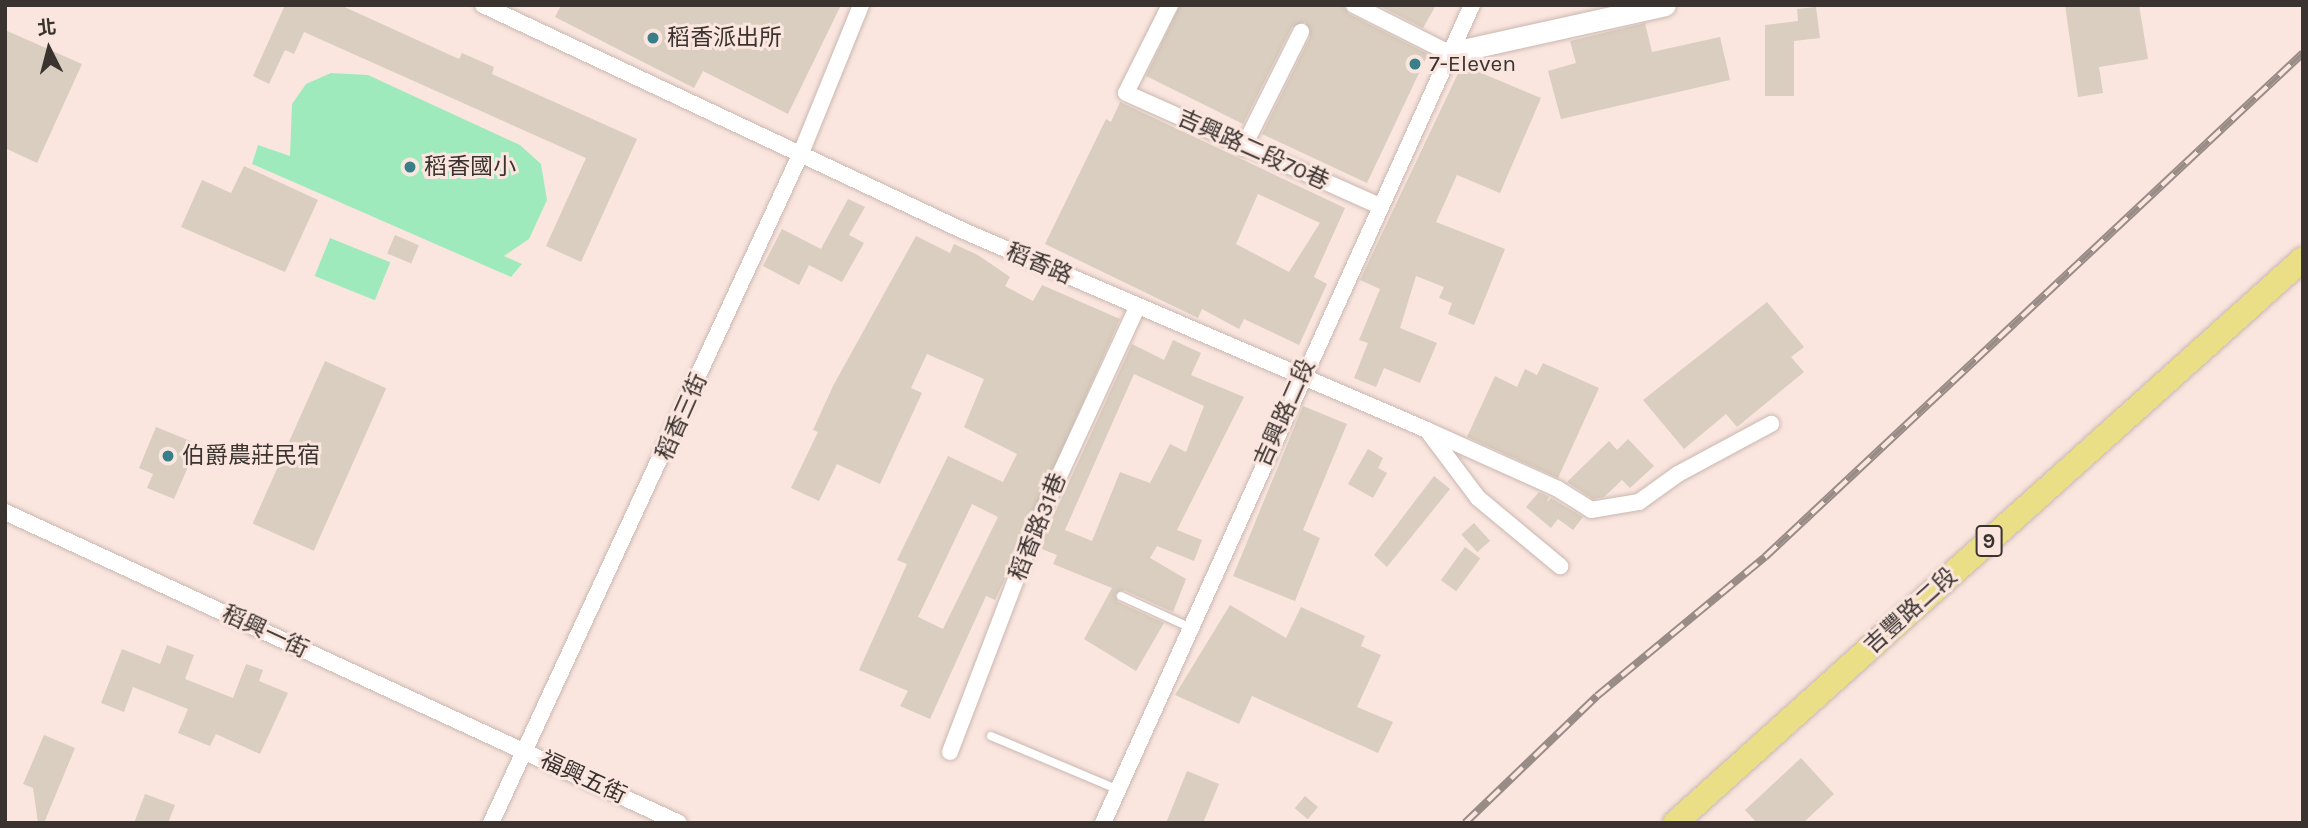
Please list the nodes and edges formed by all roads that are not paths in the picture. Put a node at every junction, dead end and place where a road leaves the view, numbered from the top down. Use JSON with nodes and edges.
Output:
{"nodes":[{"id":1,"x":483,"y":5,"type":"edge"},
{"id":2,"x":861,"y":5,"type":"edge"},
{"id":3,"x":1170,"y":5,"type":"edge"},
{"id":4,"x":1472,"y":5,"type":"edge"},
{"id":5,"x":1665,"y":5,"type":"edge"},
{"id":6,"x":1364,"y":7,"type":"edge"},
{"id":7,"x":1301,"y":32,"type":"dead end"},
{"id":8,"x":1449,"y":53,"type":"junction"},
{"id":9,"x":1243,"y":148,"type":"junction"},
{"id":10,"x":801,"y":153,"type":"junction"},
{"id":11,"x":1380,"y":206,"type":"junction"},
{"id":12,"x":2303,"y":259,"type":"edge"},
{"id":13,"x":1137,"y":308,"type":"junction"},
{"id":14,"x":1302,"y":374,"type":"junction"},
{"id":15,"x":1771,"y":424,"type":"dead end"},
{"id":16,"x":1427,"y":430,"type":"junction"},
{"id":17,"x":5,"y":513,"type":"edge"},
{"id":18,"x":1560,"y":566,"type":"dead end"},
{"id":19,"x":1121,"y":596,"type":"dead end"},
{"id":20,"x":1191,"y":628,"type":"junction"},
{"id":21,"x":991,"y":736,"type":"dead end"},
{"id":22,"x":525,"y":751,"type":"junction"},
{"id":23,"x":950,"y":752,"type":"dead end"},
{"id":24,"x":1119,"y":790,"type":"junction"},
{"id":25,"x":491,"y":823,"type":"edge"},
{"id":26,"x":679,"y":823,"type":"edge"},
{"id":27,"x":1103,"y":823,"type":"edge"},
{"id":28,"x":1675,"y":823,"type":"edge"}],
"edges":[{"from":1,"to":10,"type":"street","name":"稻香路"},
{"from":2,"to":10,"type":"street","name":"稻香三街"},
{"from":3,"to":9,"type":"street","name":"吉興路二段70巷"},
{"from":4,"to":8,"type":"street","name":"吉興路二段"},
{"from":5,"to":8,"type":"street"},
{"from":6,"to":8,"type":"street"},
{"from":7,"to":9,"type":"street"},
{"from":8,"to":11,"type":"street","name":"吉興路二段"},
{"from":9,"to":11,"type":"street","name":"吉興路二段70巷"},
{"from":10,"to":13,"type":"street","name":"稻香路"},
{"from":10,"to":22,"type":"street","name":"稻香三街"},
{"from":11,"to":14,"type":"street","name":"吉興路二段"},
{"from":12,"to":28,"type":"main road","name":"吉豐路二段","number":"9"},
{"from":13,"to":14,"type":"street","name":"稻香路"},
{"from":13,"to":23,"type":"street","name":"稻香路31巷"},
{"from":14,"to":16,"type":"street","name":"稻香路"},
{"from":14,"to":20,"type":"street","name":"吉興路二段"},
{"from":15,"to":16,"type":"street"},
{"from":16,"to":18,"type":"street","name":"稻香路"},
{"from":17,"to":22,"type":"street","name":"稻興一街"},
{"from":19,"to":20,"type":"lane"},
{"from":20,"to":24,"type":"street","name":"吉興路二段"},
{"from":21,"to":24,"type":"lane"},
{"from":22,"to":25,"type":"street","name":"稻香三街"},
{"from":22,"to":26,"type":"street","name":"福興五街"},
{"from":24,"to":27,"type":"street","name":"吉興路二段"}]}
